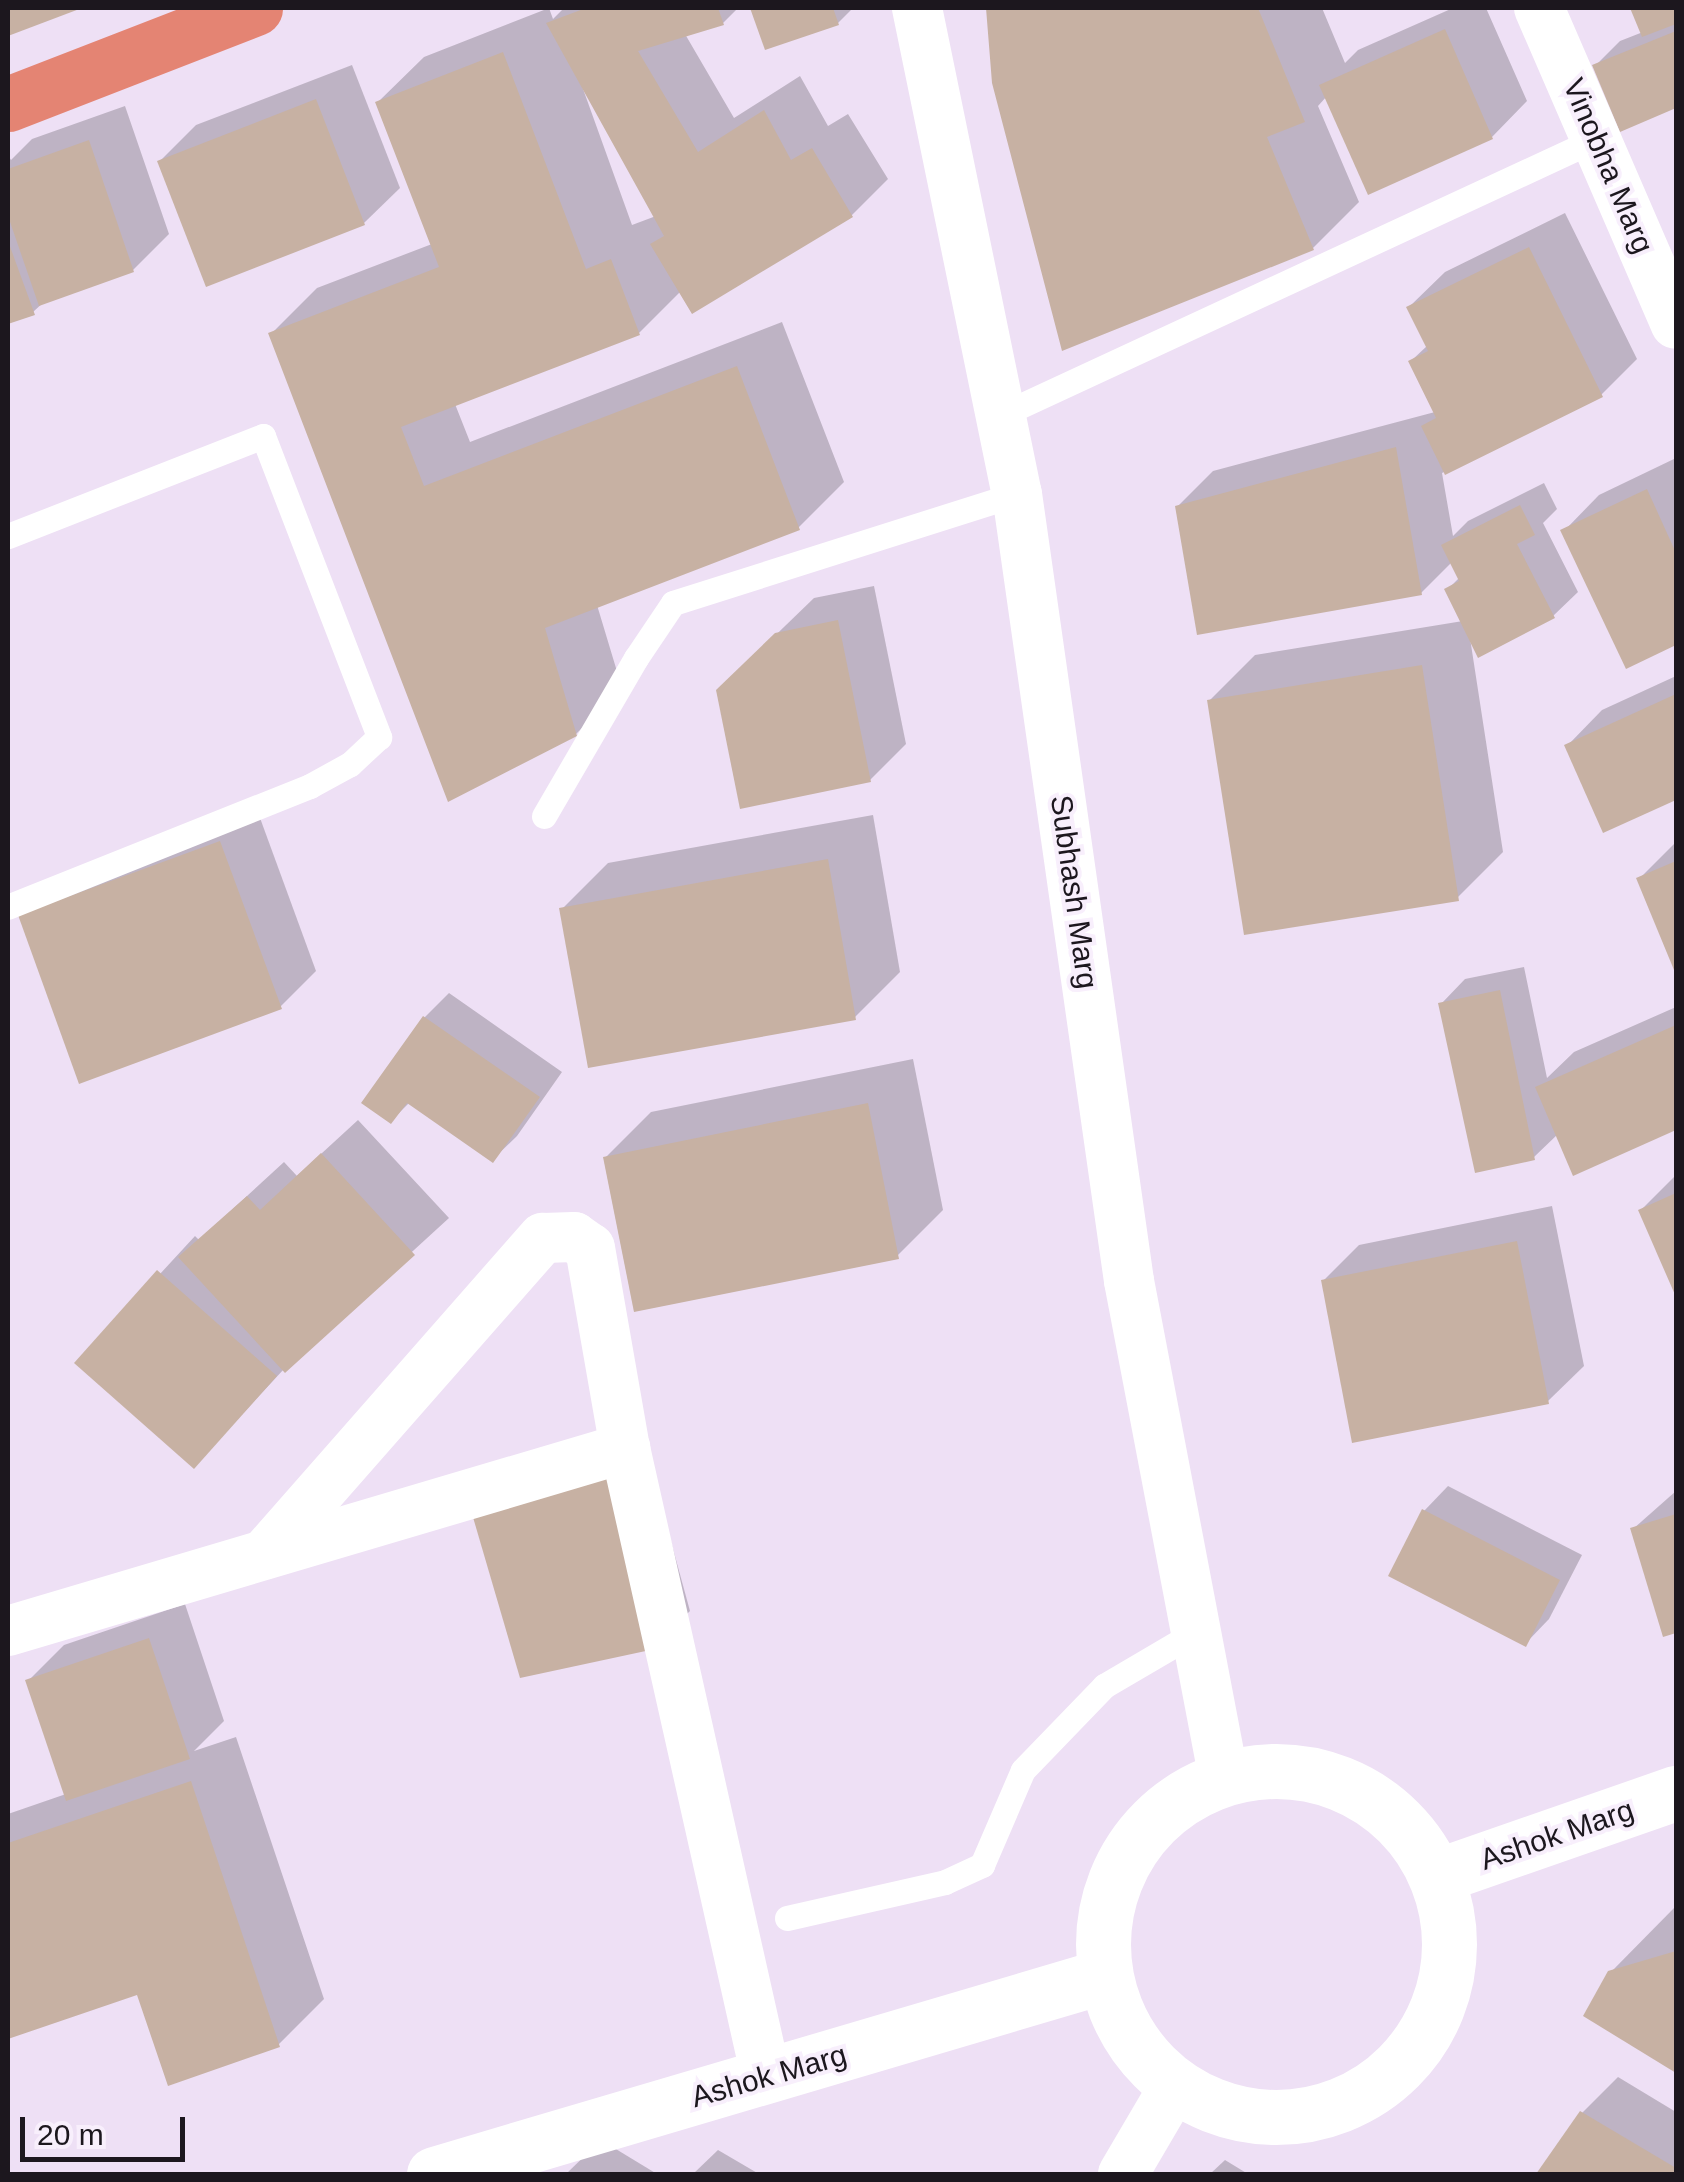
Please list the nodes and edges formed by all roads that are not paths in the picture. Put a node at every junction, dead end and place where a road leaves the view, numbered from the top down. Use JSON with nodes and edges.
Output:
{"nodes":[{"id":1,"x":255,"y":8,"type":"edge"},
{"id":2,"x":917,"y":8,"type":"edge"},
{"id":3,"x":1539,"y":8,"type":"edge"},
{"id":4,"x":176,"y":21,"type":"edge"},
{"id":5,"x":8,"y":104,"type":"edge"},
{"id":6,"x":1596,"y":139,"type":"junction"},
{"id":7,"x":1676,"y":324,"type":"edge"},
{"id":8,"x":1001,"y":415,"type":"junction"},
{"id":9,"x":1017,"y":494,"type":"junction"},
{"id":10,"x":8,"y":536,"type":"edge"},
{"id":11,"x":544,"y":816,"type":"dead end"},
{"id":12,"x":8,"y":907,"type":"edge"},
{"id":13,"x":625,"y":1448,"type":"junction"},
{"id":14,"x":266,"y":1554,"type":"junction"},
{"id":15,"x":8,"y":1631,"type":"edge"},
{"id":16,"x":1196,"y":1632,"type":"junction"},
{"id":17,"x":1224,"y":1779,"type":"junction"},
{"id":18,"x":1676,"y":1793,"type":"edge"},
{"id":19,"x":1437,"y":1876,"type":"junction"},
{"id":20,"x":788,"y":1918,"type":"dead end"},
{"id":21,"x":1104,"y":1976,"type":"junction"},
{"id":22,"x":766,"y":2076,"type":"junction"},
{"id":23,"x":1174,"y":2087,"type":"junction"},
{"id":24,"x":434,"y":2174,"type":"edge"},
{"id":25,"x":1123,"y":2174,"type":"edge"}],
"edges":[{"from":1,"to":4,"type":"highway"},
{"from":2,"to":8,"type":"street","name":"Subhash Marg"},
{"from":3,"to":6,"type":"street","name":"Vinobha Marg"},
{"from":4,"to":5,"type":"highway"},
{"from":6,"to":7,"type":"street","name":"Vinobha Marg"},
{"from":6,"to":8,"type":"lane"},
{"from":8,"to":9,"type":"street","name":"Subhash Marg"},
{"from":9,"to":11,"type":"lane"},
{"from":9,"to":16,"type":"street","name":"Subhash Marg"},
{"from":10,"to":12,"type":"lane"},
{"from":13,"to":14,"type":"street"},
{"from":13,"to":14,"type":"street"},
{"from":13,"to":22,"type":"street"},
{"from":14,"to":15,"type":"street"},
{"from":16,"to":17,"type":"street","name":"Subhash Marg"},
{"from":16,"to":20,"type":"lane"},
{"from":17,"to":19,"type":"street"},
{"from":17,"to":21,"type":"street"},
{"from":18,"to":19,"type":"street","name":"Ashok Marg"},
{"from":19,"to":23,"type":"street"},
{"from":21,"to":22,"type":"street","name":"Ashok Marg"},
{"from":21,"to":23,"type":"street"},
{"from":22,"to":24,"type":"street","name":"Ashok Marg"},
{"from":23,"to":25,"type":"street"}]}
